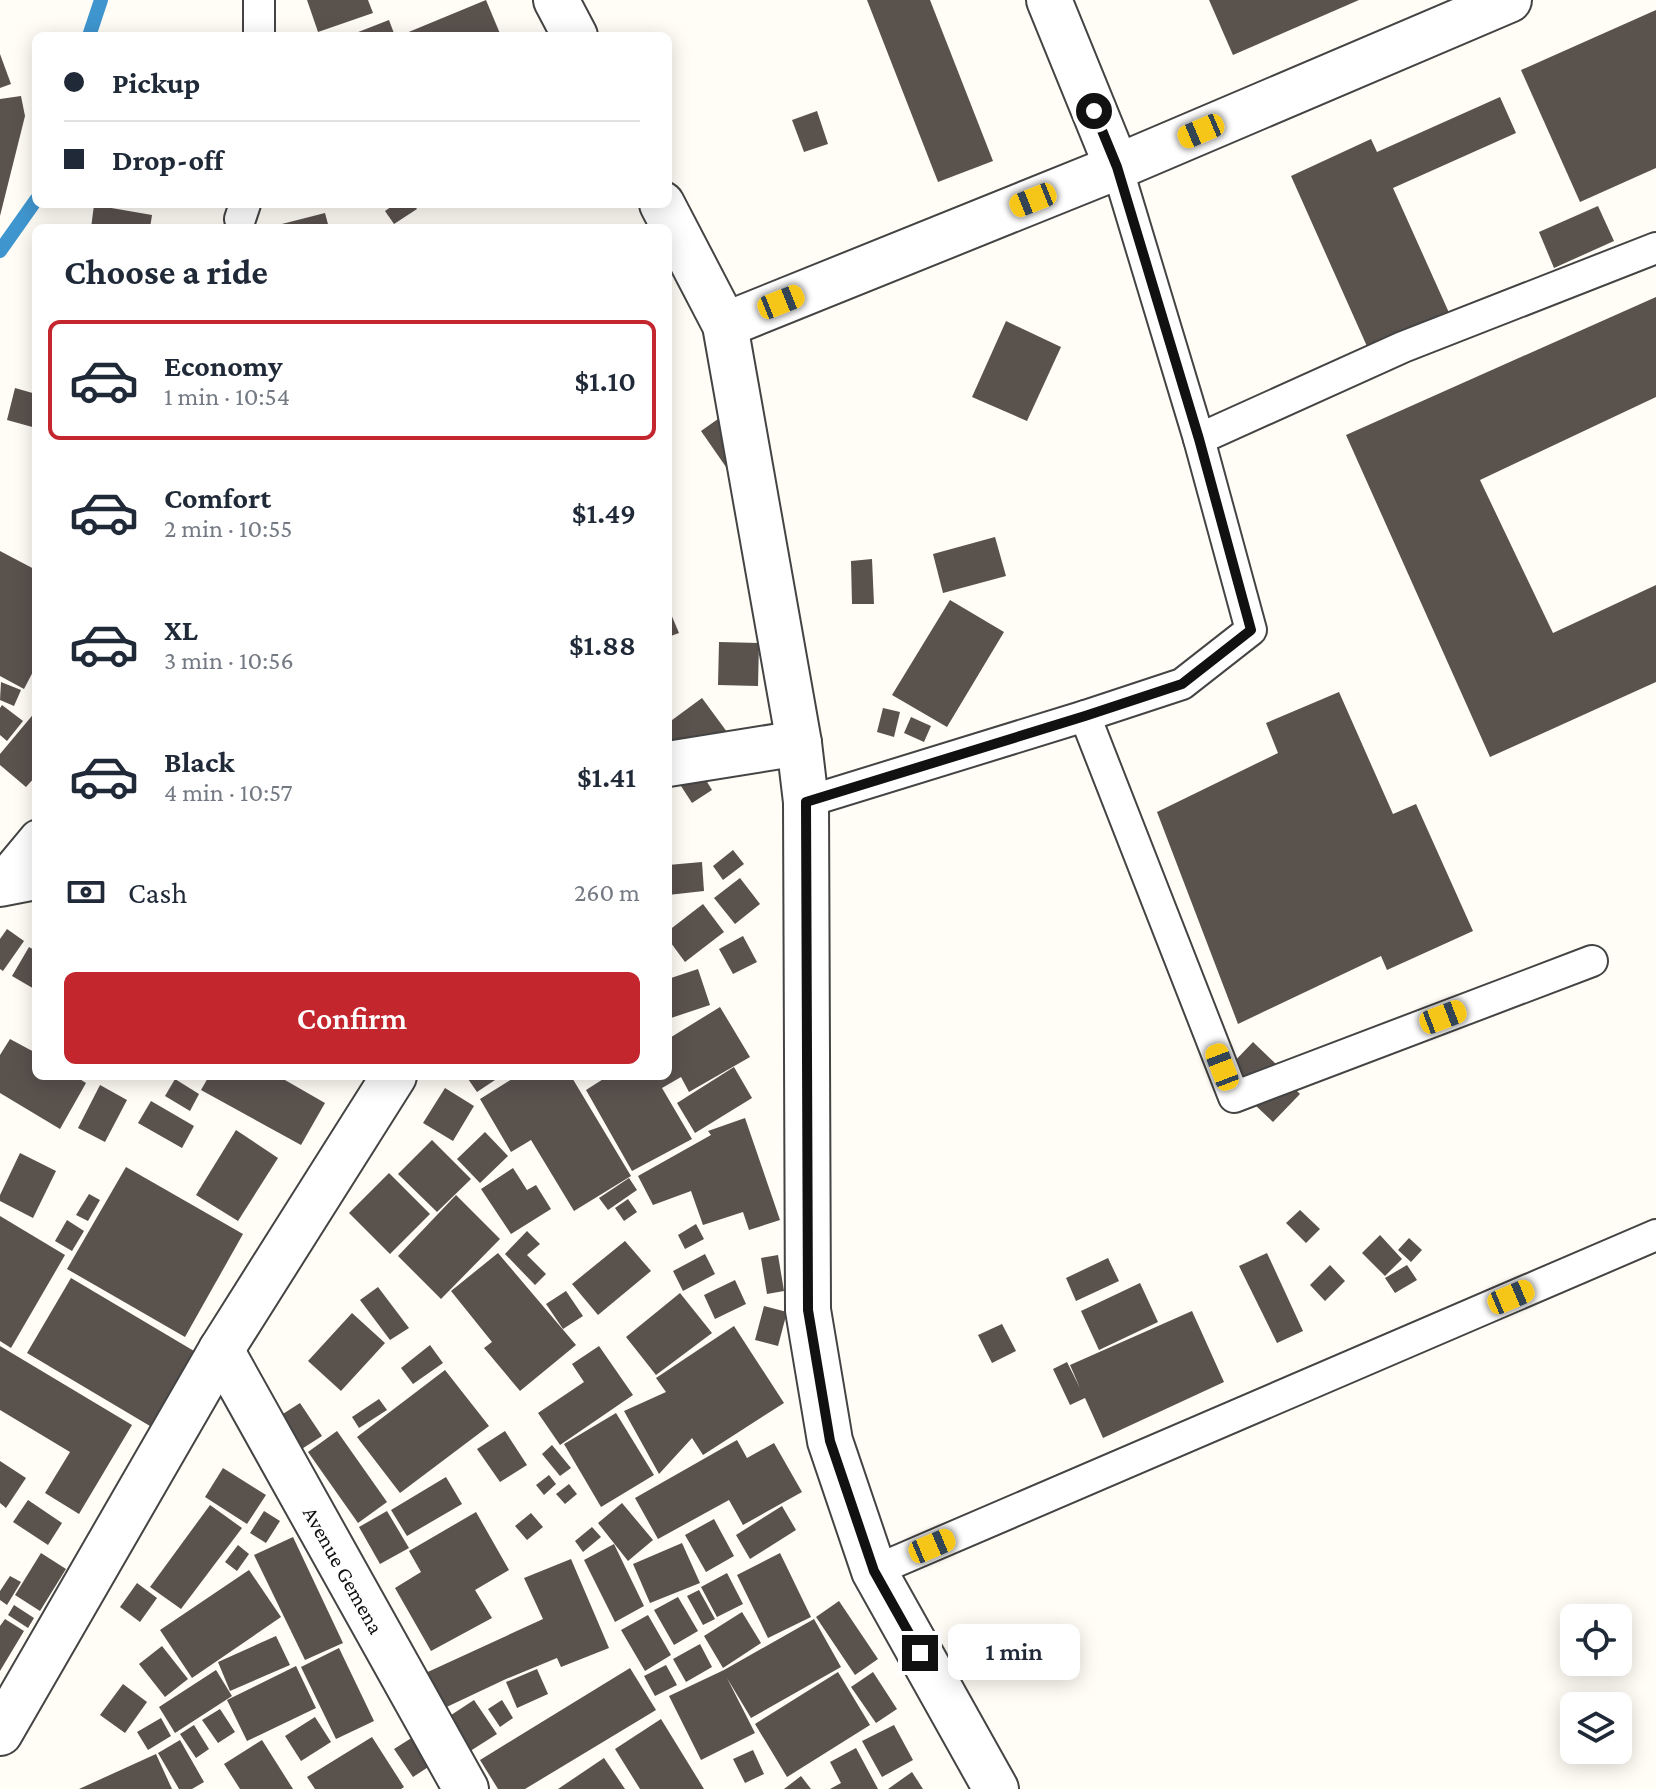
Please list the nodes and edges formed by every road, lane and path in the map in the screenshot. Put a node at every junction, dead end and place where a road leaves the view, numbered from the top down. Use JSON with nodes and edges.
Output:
{"nodes":[{"id":1,"x":259,"y":0,"type":"edge"},
{"id":2,"x":556,"y":0,"type":"edge"},
{"id":3,"x":1049,"y":0,"type":"edge"},
{"id":4,"x":1509,"y":0,"type":"edge"},
{"id":5,"x":259,"y":32,"type":"edge"},
{"id":6,"x":573,"y":32,"type":"edge"},
{"id":7,"x":1117,"y":167,"type":"junction"},
{"id":8,"x":664,"y":208,"type":"edge"},
{"id":9,"x":1656,"y":248,"type":"edge"},
{"id":10,"x":725,"y":325,"type":"junction"},
{"id":11,"x":1199,"y":439,"type":"junction"},
{"id":12,"x":1085,"y":716,"type":"junction"},
{"id":13,"x":799,"y":743,"type":"junction"},
{"id":14,"x":672,"y":763,"type":"edge"},
{"id":15,"x":806,"y":802,"type":"junction"},
{"id":16,"x":32,"y":841,"type":"edge"},
{"id":17,"x":32,"y":878,"type":"edge"},
{"id":18,"x":0,"y":882,"type":"edge"},
{"id":19,"x":1592,"y":961,"type":"dead end"},
{"id":20,"x":391,"y":1080,"type":"edge"},
{"id":21,"x":1656,"y":1235,"type":"edge"},
{"id":22,"x":221,"y":1350,"type":"junction"},
{"id":23,"x":874,"y":1571,"type":"junction"},
{"id":24,"x":0,"y":1733,"type":"edge"},
{"id":25,"x":466,"y":1789,"type":"edge"},
{"id":26,"x":996,"y":1789,"type":"edge"}],
"edges":[{"from":1,"to":5,"type":"lane"},
{"from":2,"to":6,"type":"street"},
{"from":3,"to":7,"type":"street"},
{"from":4,"to":7,"type":"street"},
{"from":7,"to":10,"type":"street"},
{"from":7,"to":11,"type":"lane"},
{"from":8,"to":10,"type":"street"},
{"from":9,"to":11,"type":"lane"},
{"from":10,"to":13,"type":"street"},
{"from":11,"to":12,"type":"lane"},
{"from":12,"to":15,"type":"lane"},
{"from":12,"to":19,"type":"lane"},
{"from":13,"to":14,"type":"street"},
{"from":13,"to":15,"type":"street"},
{"from":15,"to":23,"type":"street"},
{"from":16,"to":18,"type":"lane"},
{"from":17,"to":18,"type":"street"},
{"from":20,"to":22,"type":"street"},
{"from":21,"to":23,"type":"lane"},
{"from":22,"to":24,"type":"street"},
{"from":22,"to":25,"type":"street","name":"Avenue Gemena"},
{"from":23,"to":26,"type":"street"}]}
